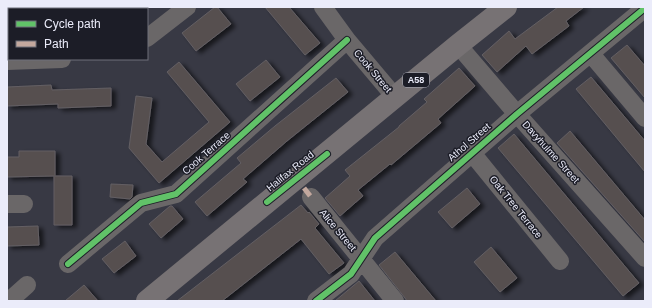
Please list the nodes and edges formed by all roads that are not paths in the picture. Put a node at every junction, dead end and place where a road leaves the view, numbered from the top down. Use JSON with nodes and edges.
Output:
{"nodes":[{"id":1,"x":187,"y":7,"type":"edge"},
{"id":2,"x":323,"y":7,"type":"edge"},
{"id":3,"x":506,"y":7,"type":"edge"},
{"id":4,"x":645,"y":8,"type":"edge"},
{"id":5,"x":148,"y":37,"type":"edge"},
{"id":6,"x":347,"y":40,"type":"junction"},
{"id":7,"x":458,"y":45,"type":"junction"},
{"id":8,"x":591,"y":54,"type":"junction"},
{"id":9,"x":34,"y":60,"type":"edge"},
{"id":10,"x":7,"y":61,"type":"edge"},
{"id":11,"x":395,"y":97,"type":"junction"},
{"id":12,"x":516,"y":114,"type":"junction"},
{"id":13,"x":645,"y":118,"type":"edge"},
{"id":14,"x":472,"y":153,"type":"junction"},
{"id":15,"x":311,"y":197,"type":"dead end"},
{"id":16,"x":361,"y":258,"type":"junction"},
{"id":17,"x":645,"y":258,"type":"edge"},
{"id":18,"x":560,"y":261,"type":"dead end"},
{"id":19,"x":68,"y":264,"type":"dead end"},
{"id":20,"x":26,"y":286,"type":"dead end"},
{"id":21,"x":9,"y":301,"type":"edge"},
{"id":22,"x":147,"y":301,"type":"edge"},
{"id":23,"x":316,"y":301,"type":"edge"},
{"id":24,"x":395,"y":301,"type":"edge"}],
"edges":[{"from":1,"to":5,"type":"street"},
{"from":2,"to":6,"type":"street","name":"Cook Street"},
{"from":3,"to":7,"type":"highway","name":"Halifax Road","number":"A58"},
{"from":4,"to":8,"type":"street","name":"Athol Street"},
{"from":6,"to":11,"type":"street","name":"Cook Street"},
{"from":6,"to":19,"type":"street","name":"Cook Terrace"},
{"from":7,"to":11,"type":"highway","name":"Halifax Road","number":"A58"},
{"from":7,"to":12,"type":"street","name":"Davyhulme Street"},
{"from":8,"to":12,"type":"street","name":"Athol Street"},
{"from":8,"to":13,"type":"street"},
{"from":9,"to":10,"type":"street"},
{"from":11,"to":22,"type":"highway","name":"Halifax Road","number":"A58"},
{"from":12,"to":14,"type":"street","name":"Athol Street"},
{"from":12,"to":17,"type":"street","name":"Davyhulme Street"},
{"from":14,"to":16,"type":"street","name":"Athol Street"},
{"from":14,"to":18,"type":"street","name":"Oak Tree Terrace"},
{"from":15,"to":16,"type":"street","name":"Alice Street"},
{"from":16,"to":23,"type":"street","name":"Athol Street"},
{"from":16,"to":24,"type":"street","name":"Alice Street"},
{"from":20,"to":21,"type":"street"}]}
